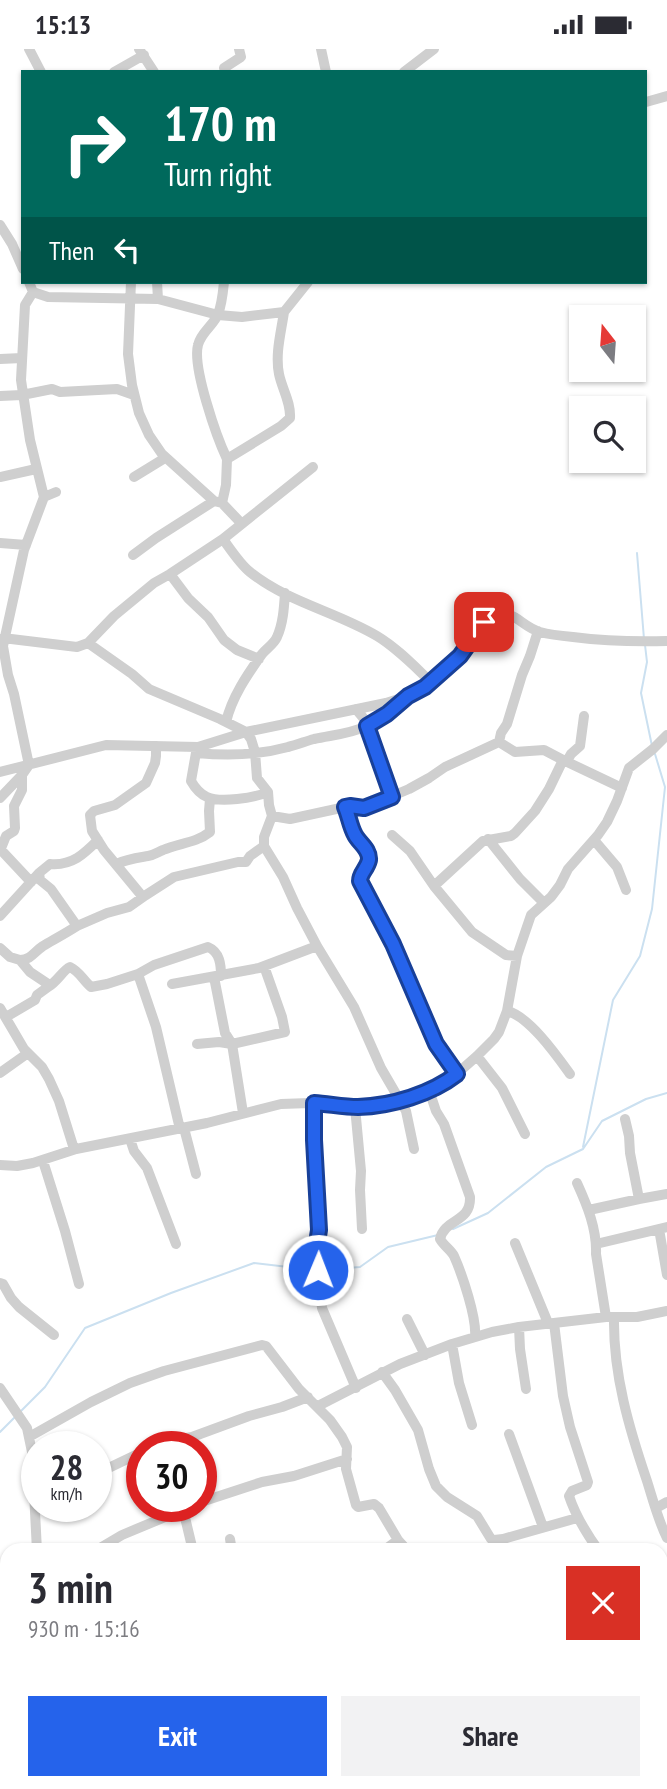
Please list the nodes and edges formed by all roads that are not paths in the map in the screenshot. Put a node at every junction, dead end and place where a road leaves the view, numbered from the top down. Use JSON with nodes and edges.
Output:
{"nodes":[{"id":1,"x":29,"y":49,"type":"edge"},
{"id":2,"x":239,"y":49,"type":"edge"},
{"id":3,"x":321,"y":49,"type":"edge"},
{"id":4,"x":434,"y":49,"type":"edge"},
{"id":5,"x":142,"y":52,"type":"edge"},
{"id":6,"x":224,"y":68,"type":"dead end"},
{"id":7,"x":40,"y":70,"type":"edge"},
{"id":8,"x":117,"y":70,"type":"edge"},
{"id":9,"x":153,"y":70,"type":"edge"},
{"id":10,"x":326,"y":70,"type":"edge"},
{"id":11,"x":407,"y":70,"type":"edge"},
{"id":12,"x":667,"y":96,"type":"edge"},
{"id":13,"x":647,"y":102,"type":"edge"},
{"id":14,"x":0,"y":225,"type":"edge"},
{"id":15,"x":21,"y":264,"type":"edge"},
{"id":16,"x":131,"y":284,"type":"edge"},
{"id":17,"x":157,"y":284,"type":"edge"},
{"id":18,"x":225,"y":284,"type":"edge"},
{"id":19,"x":306,"y":284,"type":"edge"},
{"id":20,"x":31,"y":287,"type":"edge"},
{"id":21,"x":131,"y":298,"type":"junction"},
{"id":22,"x":158,"y":299,"type":"junction"},
{"id":23,"x":284,"y":312,"type":"junction"},
{"id":24,"x":218,"y":315,"type":"junction"},
{"id":25,"x":22,"y":358,"type":"junction"},
{"id":26,"x":0,"y":359,"type":"edge"},
{"id":27,"x":22,"y":395,"type":"junction"},
{"id":28,"x":134,"y":395,"type":"junction"},
{"id":29,"x":0,"y":396,"type":"edge"},
{"id":30,"x":165,"y":458,"type":"junction"},
{"id":31,"x":227,"y":459,"type":"junction"},
{"id":32,"x":313,"y":467,"type":"dead end"},
{"id":33,"x":36,"y":469,"type":"junction"},
{"id":34,"x":0,"y":477,"type":"edge"},
{"id":35,"x":134,"y":477,"type":"dead end"},
{"id":36,"x":56,"y":492,"type":"dead end"},
{"id":37,"x":44,"y":497,"type":"junction"},
{"id":38,"x":218,"y":502,"type":"junction"},
{"id":39,"x":242,"y":523,"type":"junction"},
{"id":40,"x":223,"y":539,"type":"junction"},
{"id":41,"x":0,"y":543,"type":"edge"},
{"id":42,"x":26,"y":545,"type":"junction"},
{"id":43,"x":133,"y":555,"type":"dead end"},
{"id":44,"x":170,"y":574,"type":"junction"},
{"id":45,"x":285,"y":593,"type":"junction"},
{"id":46,"x":538,"y":631,"type":"junction"},
{"id":47,"x":3,"y":638,"type":"edge"},
{"id":48,"x":667,"y":641,"type":"edge"},
{"id":49,"x":88,"y":643,"type":"junction"},
{"id":50,"x":259,"y":659,"type":"junction"},
{"id":51,"x":431,"y":682,"type":"junction"},
{"id":52,"x":408,"y":696,"type":"junction"},
{"id":53,"x":356,"y":709,"type":"junction"},
{"id":54,"x":584,"y":716,"type":"dead end"},
{"id":55,"x":226,"y":722,"type":"junction"},
{"id":56,"x":367,"y":726,"type":"junction"},
{"id":57,"x":247,"y":732,"type":"junction"},
{"id":58,"x":667,"y":735,"type":"edge"},
{"id":59,"x":499,"y":742,"type":"junction"},
{"id":60,"x":212,"y":743,"type":"junction"},
{"id":61,"x":156,"y":746,"type":"junction"},
{"id":62,"x":197,"y":750,"type":"junction"},
{"id":63,"x":255,"y":753,"type":"junction"},
{"id":64,"x":214,"y":755,"type":"junction"},
{"id":65,"x":565,"y":761,"type":"junction"},
{"id":66,"x":29,"y":765,"type":"junction"},
{"id":67,"x":0,"y":772,"type":"edge"},
{"id":68,"x":22,"y":775,"type":"junction"},
{"id":69,"x":622,"y":788,"type":"junction"},
{"id":70,"x":268,"y":792,"type":"junction"},
{"id":71,"x":392,"y":797,"type":"junction"},
{"id":72,"x":0,"y":798,"type":"edge"},
{"id":73,"x":211,"y":799,"type":"junction"},
{"id":74,"x":345,"y":807,"type":"junction"},
{"id":75,"x":272,"y":816,"type":"junction"},
{"id":76,"x":392,"y":835,"type":"dead end"},
{"id":77,"x":488,"y":839,"type":"junction"},
{"id":78,"x":98,"y":840,"type":"junction"},
{"id":79,"x":594,"y":840,"type":"junction"},
{"id":80,"x":264,"y":846,"type":"junction"},
{"id":81,"x":0,"y":851,"type":"edge"},
{"id":82,"x":116,"y":864,"type":"junction"},
{"id":83,"x":39,"y":873,"type":"junction"},
{"id":84,"x":31,"y":882,"type":"junction"},
{"id":85,"x":434,"y":886,"type":"junction"},
{"id":86,"x":626,"y":890,"type":"dead end"},
{"id":87,"x":146,"y":895,"type":"junction"},
{"id":88,"x":544,"y":903,"type":"junction"},
{"id":89,"x":0,"y":916,"type":"edge"},
{"id":90,"x":77,"y":926,"type":"junction"},
{"id":91,"x":317,"y":946,"type":"junction"},
{"id":92,"x":0,"y":948,"type":"edge"},
{"id":93,"x":517,"y":956,"type":"junction"},
{"id":94,"x":20,"y":960,"type":"junction"},
{"id":95,"x":264,"y":966,"type":"junction"},
{"id":96,"x":138,"y":974,"type":"junction"},
{"id":97,"x":218,"y":977,"type":"junction"},
{"id":98,"x":172,"y":985,"type":"dead end"},
{"id":99,"x":48,"y":987,"type":"junction"},
{"id":100,"x":507,"y":1010,"type":"junction"},
{"id":101,"x":3,"y":1013,"type":"edge"},
{"id":102,"x":197,"y":1044,"type":"dead end"},
{"id":103,"x":232,"y":1044,"type":"junction"},
{"id":104,"x":28,"y":1053,"type":"junction"},
{"id":105,"x":477,"y":1056,"type":"junction"},
{"id":106,"x":0,"y":1073,"type":"edge"},
{"id":107,"x":457,"y":1074,"type":"junction"},
{"id":108,"x":570,"y":1074,"type":"dead end"},
{"id":109,"x":429,"y":1090,"type":"junction"},
{"id":110,"x":400,"y":1100,"type":"junction"},
{"id":111,"x":314,"y":1103,"type":"junction"},
{"id":112,"x":355,"y":1107,"type":"junction"},
{"id":113,"x":243,"y":1113,"type":"junction"},
{"id":114,"x":625,"y":1119,"type":"dead end"},
{"id":115,"x":182,"y":1128,"type":"junction"},
{"id":116,"x":525,"y":1134,"type":"dead end"},
{"id":117,"x":130,"y":1139,"type":"junction"},
{"id":118,"x":74,"y":1149,"type":"junction"},
{"id":119,"x":414,"y":1149,"type":"dead end"},
{"id":120,"x":43,"y":1161,"type":"junction"},
{"id":121,"x":0,"y":1165,"type":"edge"},
{"id":122,"x":196,"y":1174,"type":"dead end"},
{"id":123,"x":577,"y":1183,"type":"dead end"},
{"id":124,"x":667,"y":1194,"type":"edge"},
{"id":125,"x":639,"y":1199,"type":"junction"},
{"id":126,"x":589,"y":1210,"type":"junction"},
{"id":127,"x":663,"y":1228,"type":"edge"},
{"id":128,"x":362,"y":1229,"type":"dead end"},
{"id":129,"x":515,"y":1243,"type":"dead end"},
{"id":130,"x":176,"y":1244,"type":"dead end"},
{"id":131,"x":596,"y":1244,"type":"junction"},
{"id":132,"x":667,"y":1275,"type":"edge"},
{"id":133,"x":0,"y":1283,"type":"edge"},
{"id":134,"x":79,"y":1284,"type":"dead end"},
{"id":135,"x":667,"y":1311,"type":"edge"},
{"id":136,"x":610,"y":1317,"type":"junction"},
{"id":137,"x":407,"y":1319,"type":"dead end"},
{"id":138,"x":551,"y":1323,"type":"junction"},
{"id":139,"x":519,"y":1327,"type":"junction"},
{"id":140,"x":54,"y":1335,"type":"dead end"},
{"id":141,"x":475,"y":1337,"type":"junction"},
{"id":142,"x":452,"y":1344,"type":"junction"},
{"id":143,"x":425,"y":1355,"type":"junction"},
{"id":144,"x":382,"y":1372,"type":"junction"},
{"id":145,"x":0,"y":1388,"type":"edge"},
{"id":146,"x":356,"y":1388,"type":"junction"},
{"id":147,"x":526,"y":1389,"type":"dead end"},
{"id":148,"x":308,"y":1397,"type":"junction"},
{"id":149,"x":318,"y":1406,"type":"junction"},
{"id":150,"x":472,"y":1425,"type":"dead end"},
{"id":151,"x":28,"y":1431,"type":"edge"},
{"id":152,"x":40,"y":1431,"type":"edge"},
{"id":153,"x":208,"y":1431,"type":"edge"},
{"id":154,"x":509,"y":1434,"type":"dead end"},
{"id":155,"x":347,"y":1459,"type":"junction"},
{"id":156,"x":217,"y":1497,"type":"edge"},
{"id":157,"x":667,"y":1502,"type":"edge"},
{"id":158,"x":656,"y":1508,"type":"junction"},
{"id":159,"x":577,"y":1518,"type":"junction"},
{"id":160,"x":36,"y":1522,"type":"edge"},
{"id":161,"x":153,"y":1522,"type":"edge"},
{"id":162,"x":188,"y":1522,"type":"edge"},
{"id":163,"x":543,"y":1527,"type":"junction"},
{"id":164,"x":667,"y":1538,"type":"edge"},
{"id":165,"x":230,"y":1539,"type":"dead end"},
{"id":166,"x":503,"y":1539,"type":"junction"},
{"id":167,"x":398,"y":1540,"type":"junction"},
{"id":168,"x":37,"y":1543,"type":"edge"},
{"id":169,"x":108,"y":1543,"type":"edge"},
{"id":170,"x":192,"y":1543,"type":"edge"},
{"id":171,"x":231,"y":1543,"type":"edge"},
{"id":172,"x":394,"y":1543,"type":"edge"},
{"id":173,"x":401,"y":1543,"type":"edge"},
{"id":174,"x":502,"y":1543,"type":"edge"},
{"id":175,"x":593,"y":1543,"type":"edge"}],
"edges":[{"from":1,"to":7,"type":"street"},
{"from":2,"to":6,"type":"street"},
{"from":3,"to":10,"type":"street"},
{"from":4,"to":11,"type":"street"},
{"from":5,"to":8,"type":"street"},
{"from":5,"to":9,"type":"street"},
{"from":12,"to":13,"type":"street"},
{"from":14,"to":15,"type":"street"},
{"from":16,"to":21,"type":"street"},
{"from":17,"to":22,"type":"street"},
{"from":18,"to":24,"type":"street"},
{"from":19,"to":23,"type":"street"},
{"from":20,"to":21,"type":"street"},
{"from":20,"to":25,"type":"street"},
{"from":21,"to":22,"type":"street"},
{"from":21,"to":28,"type":"street"},
{"from":22,"to":24,"type":"street"},
{"from":23,"to":24,"type":"street"},
{"from":23,"to":31,"type":"street"},
{"from":24,"to":31,"type":"street"},
{"from":25,"to":26,"type":"street"},
{"from":25,"to":27,"type":"street"},
{"from":27,"to":28,"type":"street"},
{"from":27,"to":29,"type":"street"},
{"from":27,"to":33,"type":"street"},
{"from":28,"to":30,"type":"street"},
{"from":30,"to":35,"type":"street"},
{"from":30,"to":38,"type":"street"},
{"from":31,"to":38,"type":"street"},
{"from":32,"to":39,"type":"street"},
{"from":33,"to":34,"type":"street"},
{"from":33,"to":37,"type":"street"},
{"from":36,"to":37,"type":"street"},
{"from":37,"to":42,"type":"street"},
{"from":38,"to":39,"type":"street"},
{"from":38,"to":43,"type":"street"},
{"from":39,"to":40,"type":"street"},
{"from":40,"to":44,"type":"street"},
{"from":40,"to":45,"type":"street"},
{"from":41,"to":42,"type":"street"},
{"from":42,"to":47,"type":"street"},
{"from":44,"to":49,"type":"street"},
{"from":44,"to":50,"type":"street"},
{"from":45,"to":50,"type":"street"},
{"from":45,"to":51,"type":"street"},
{"from":46,"to":48,"type":"street"},
{"from":46,"to":51,"type":"street"},
{"from":46,"to":59,"type":"street"},
{"from":47,"to":49,"type":"street"},
{"from":47,"to":66,"type":"street"},
{"from":49,"to":55,"type":"street"},
{"from":50,"to":55,"type":"street"},
{"from":51,"to":52,"type":"street"},
{"from":52,"to":53,"type":"street"},
{"from":52,"to":56,"type":"street"},
{"from":53,"to":56,"type":"street"},
{"from":53,"to":57,"type":"street"},
{"from":54,"to":65,"type":"street"},
{"from":55,"to":57,"type":"street"},
{"from":56,"to":63,"type":"street"},
{"from":56,"to":71,"type":"street"},
{"from":57,"to":60,"type":"street"},
{"from":57,"to":63,"type":"street"},
{"from":58,"to":69,"type":"street"},
{"from":59,"to":65,"type":"street"},
{"from":59,"to":71,"type":"street"},
{"from":60,"to":62,"type":"street"},
{"from":60,"to":64,"type":"street"},
{"from":61,"to":62,"type":"street"},
{"from":61,"to":66,"type":"street"},
{"from":61,"to":78,"type":"street"},
{"from":62,"to":64,"type":"street"},
{"from":62,"to":73,"type":"street"},
{"from":63,"to":64,"type":"street"},
{"from":63,"to":70,"type":"street"},
{"from":65,"to":69,"type":"street"},
{"from":65,"to":77,"type":"street"},
{"from":66,"to":67,"type":"street"},
{"from":66,"to":68,"type":"street"},
{"from":68,"to":72,"type":"street"},
{"from":68,"to":81,"type":"street"},
{"from":69,"to":79,"type":"street"},
{"from":70,"to":73,"type":"street"},
{"from":70,"to":75,"type":"street"},
{"from":71,"to":74,"type":"street"},
{"from":73,"to":82,"type":"street"},
{"from":74,"to":75,"type":"street"},
{"from":74,"to":107,"type":"street"},
{"from":75,"to":80,"type":"street"},
{"from":76,"to":85,"type":"street"},
{"from":77,"to":85,"type":"street"},
{"from":77,"to":88,"type":"street"},
{"from":78,"to":82,"type":"street"},
{"from":78,"to":83,"type":"street"},
{"from":79,"to":86,"type":"street"},
{"from":79,"to":88,"type":"street"},
{"from":80,"to":87,"type":"street"},
{"from":80,"to":91,"type":"street"},
{"from":81,"to":84,"type":"street"},
{"from":82,"to":87,"type":"street"},
{"from":83,"to":84,"type":"street"},
{"from":83,"to":90,"type":"street"},
{"from":84,"to":89,"type":"street"},
{"from":85,"to":93,"type":"street"},
{"from":87,"to":90,"type":"street"},
{"from":88,"to":93,"type":"street"},
{"from":90,"to":94,"type":"street"},
{"from":91,"to":95,"type":"street"},
{"from":91,"to":110,"type":"street"},
{"from":92,"to":94,"type":"street"},
{"from":93,"to":100,"type":"street"},
{"from":94,"to":99,"type":"street"},
{"from":95,"to":97,"type":"street"},
{"from":95,"to":103,"type":"street"},
{"from":96,"to":97,"type":"street"},
{"from":96,"to":99,"type":"street"},
{"from":96,"to":115,"type":"street"},
{"from":97,"to":98,"type":"street"},
{"from":97,"to":103,"type":"street"},
{"from":99,"to":101,"type":"street"},
{"from":100,"to":105,"type":"street"},
{"from":100,"to":108,"type":"street"},
{"from":101,"to":104,"type":"street"},
{"from":102,"to":103,"type":"street"},
{"from":103,"to":113,"type":"street"},
{"from":104,"to":106,"type":"street"},
{"from":104,"to":118,"type":"street"},
{"from":105,"to":107,"type":"street"},
{"from":105,"to":116,"type":"street"},
{"from":107,"to":109,"type":"street"},
{"from":109,"to":110,"type":"street"},
{"from":109,"to":141,"type":"street"},
{"from":110,"to":112,"type":"street"},
{"from":110,"to":119,"type":"street"},
{"from":111,"to":112,"type":"street"},
{"from":111,"to":113,"type":"street"},
{"from":111,"to":146,"type":"street"},
{"from":112,"to":128,"type":"street"},
{"from":113,"to":115,"type":"street"},
{"from":114,"to":125,"type":"street"},
{"from":115,"to":117,"type":"street"},
{"from":115,"to":122,"type":"street"},
{"from":117,"to":118,"type":"street"},
{"from":117,"to":130,"type":"street"},
{"from":118,"to":120,"type":"street"},
{"from":120,"to":121,"type":"street"},
{"from":120,"to":134,"type":"street"},
{"from":123,"to":126,"type":"street"},
{"from":124,"to":125,"type":"street"},
{"from":125,"to":126,"type":"street"},
{"from":126,"to":131,"type":"street"},
{"from":127,"to":131,"type":"street"},
{"from":127,"to":132,"type":"street"},
{"from":129,"to":138,"type":"street"},
{"from":131,"to":136,"type":"street"},
{"from":133,"to":140,"type":"street"},
{"from":135,"to":136,"type":"street"},
{"from":136,"to":138,"type":"street"},
{"from":136,"to":158,"type":"street"},
{"from":137,"to":143,"type":"street"},
{"from":138,"to":139,"type":"street"},
{"from":138,"to":159,"type":"street"},
{"from":139,"to":141,"type":"street"},
{"from":139,"to":147,"type":"street"},
{"from":141,"to":142,"type":"street"},
{"from":142,"to":143,"type":"street"},
{"from":142,"to":150,"type":"street"},
{"from":143,"to":144,"type":"street"},
{"from":144,"to":146,"type":"street"},
{"from":144,"to":166,"type":"street"},
{"from":145,"to":151,"type":"street"},
{"from":146,"to":149,"type":"street"},
{"from":148,"to":149,"type":"street"},
{"from":148,"to":152,"type":"street"},
{"from":148,"to":153,"type":"street"},
{"from":149,"to":155,"type":"street"},
{"from":154,"to":163,"type":"street"},
{"from":155,"to":156,"type":"street"},
{"from":155,"to":167,"type":"street"},
{"from":157,"to":158,"type":"street"},
{"from":158,"to":164,"type":"street"},
{"from":159,"to":163,"type":"street"},
{"from":159,"to":175,"type":"street"},
{"from":160,"to":168,"type":"street"},
{"from":161,"to":169,"type":"street"},
{"from":162,"to":170,"type":"street"},
{"from":163,"to":166,"type":"street"},
{"from":165,"to":171,"type":"street"},
{"from":166,"to":174,"type":"street"},
{"from":167,"to":172,"type":"street"},
{"from":167,"to":173,"type":"street"}]}
